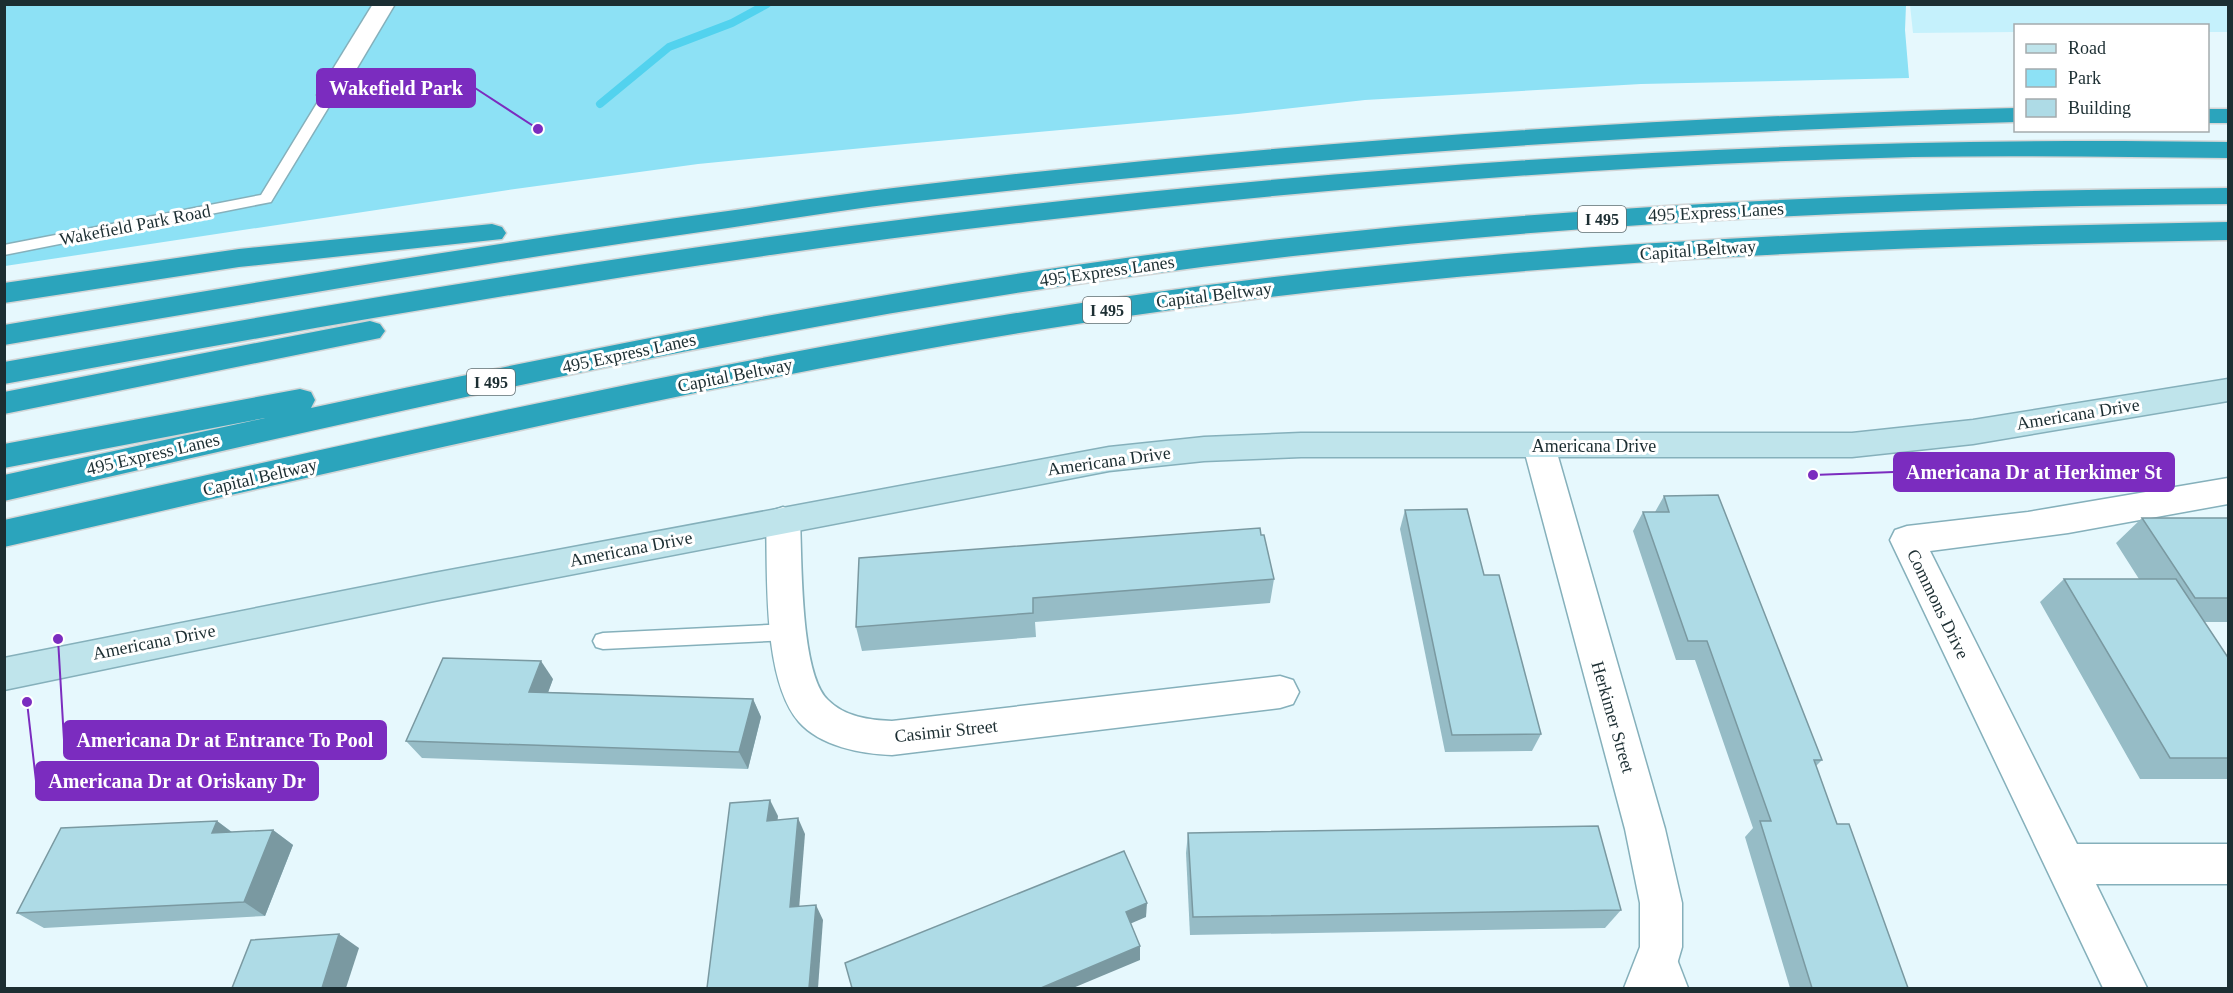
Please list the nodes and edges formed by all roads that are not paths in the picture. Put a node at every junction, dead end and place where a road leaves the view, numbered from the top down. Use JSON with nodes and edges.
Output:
{"nodes":[{"id":1,"x":384,"y":4,"type":"edge"},
{"id":2,"x":329,"y":95,"type":"joint"},
{"id":3,"x":2014,"y":115,"type":"edge"},
{"id":4,"x":2209,"y":116,"type":"edge"},
{"id":5,"x":2229,"y":116,"type":"edge"},
{"id":6,"x":2229,"y":150,"type":"edge"},
{"id":7,"x":906,"y":195,"type":"junction"},
{"id":8,"x":2229,"y":196,"type":"edge"},
{"id":9,"x":970,"y":220,"type":"junction"},
{"id":10,"x":2229,"y":231,"type":"edge"},
{"id":11,"x":4,"y":250,"type":"edge"},
{"id":12,"x":979,"y":289,"type":"junction"},
{"id":13,"x":4,"y":293,"type":"edge"},
{"id":14,"x":4,"y":335,"type":"edge"},
{"id":15,"x":4,"y":373,"type":"edge"},
{"id":16,"x":2229,"y":390,"type":"edge"},
{"id":17,"x":4,"y":404,"type":"edge"},
{"id":18,"x":1539,"y":446,"type":"junction"},
{"id":19,"x":4,"y":456,"type":"edge"},
{"id":20,"x":4,"y":488,"type":"edge"},
{"id":21,"x":2229,"y":491,"type":"edge"},
{"id":22,"x":783,"y":520,"type":"junction"},
{"id":23,"x":4,"y":534,"type":"edge"},
{"id":24,"x":790,"y":632,"type":"junction"},
{"id":25,"x":603,"y":641,"type":"dead end"},
{"id":26,"x":4,"y":674,"type":"edge"},
{"id":27,"x":1280,"y":692,"type":"dead end"},
{"id":28,"x":2065,"y":864,"type":"junction"},
{"id":29,"x":2229,"y":864,"type":"edge"},
{"id":30,"x":1661,"y":947,"type":"junction"},
{"id":31,"x":1646,"y":988,"type":"edge"},
{"id":32,"x":1676,"y":988,"type":"edge"},
{"id":33,"x":2125,"y":988,"type":"edge"}],
"edges":[{"from":1,"to":2,"type":"street"},
{"from":2,"to":11,"type":"lane","name":"Wakefield Park Road"},
{"from":3,"to":7,"type":"highway"},
{"from":4,"to":5,"type":"highway"},
{"from":6,"to":9,"type":"highway"},
{"from":7,"to":13,"type":"highway"},
{"from":7,"to":14,"type":"highway"},
{"from":8,"to":12,"type":"highway","name":"495 Express Lanes","number":"I 495"},
{"from":9,"to":15,"type":"highway"},
{"from":9,"to":17,"type":"highway"},
{"from":10,"to":23,"type":"highway","name":"Capital Beltway","number":"I 495"},
{"from":12,"to":19,"type":"highway"},
{"from":12,"to":20,"type":"highway","name":"495 Express Lanes","number":"I 495"},
{"from":16,"to":18,"type":"street","name":"Americana Drive"},
{"from":18,"to":22,"type":"street","name":"Americana Drive"},
{"from":18,"to":30,"type":"street","name":"Herkimer Street"},
{"from":21,"to":28,"type":"street","name":"Commons Drive"},
{"from":22,"to":24,"type":"street","name":"Casimir Street"},
{"from":22,"to":26,"type":"street","name":"Americana Drive"},
{"from":24,"to":25,"type":"lane"},
{"from":24,"to":27,"type":"street","name":"Casimir Street"},
{"from":28,"to":29,"type":"street"},
{"from":28,"to":33,"type":"street","name":"Commons Drive"},
{"from":30,"to":31,"type":"street","name":"Herkimer Street"},
{"from":30,"to":32,"type":"lane"}]}
